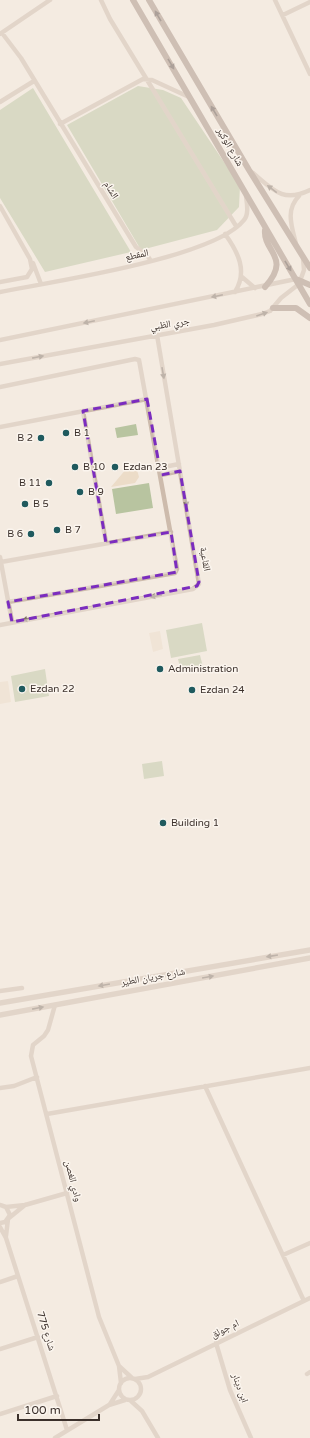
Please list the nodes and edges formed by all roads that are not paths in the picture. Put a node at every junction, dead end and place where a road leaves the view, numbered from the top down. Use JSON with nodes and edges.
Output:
{"nodes":[{"id":1,"x":50,"y":0,"type":"edge"},
{"id":2,"x":101,"y":0,"type":"edge"},
{"id":3,"x":133,"y":0,"type":"edge"},
{"id":4,"x":149,"y":0,"type":"edge"},
{"id":5,"x":275,"y":0,"type":"edge"},
{"id":6,"x":310,"y":2,"type":"edge"},
{"id":7,"x":283,"y":15,"type":"junction"},
{"id":8,"x":1,"y":34,"type":"edge"},
{"id":9,"x":310,"y":74,"type":"edge"},
{"id":10,"x":148,"y":79,"type":"junction"},
{"id":11,"x":34,"y":81,"type":"junction"},
{"id":12,"x":191,"y":98,"type":"junction"},
{"id":13,"x":0,"y":102,"type":"edge"},
{"id":14,"x":60,"y":124,"type":"junction"},
{"id":15,"x":249,"y":170,"type":"junction"},
{"id":16,"x":310,"y":190,"type":"edge"},
{"id":17,"x":246,"y":195,"type":"junction"},
{"id":18,"x":299,"y":196,"type":"junction"},
{"id":19,"x":0,"y":206,"type":"edge"},
{"id":20,"x":236,"y":226,"type":"junction"},
{"id":21,"x":265,"y":228,"type":"junction"},
{"id":22,"x":225,"y":234,"type":"junction"},
{"id":23,"x":296,"y":245,"type":"junction"},
{"id":24,"x":300,"y":251,"type":"junction"},
{"id":25,"x":32,"y":261,"type":"junction"},
{"id":26,"x":151,"y":261,"type":"junction"},
{"id":27,"x":310,"y":268,"type":"edge"},
{"id":28,"x":242,"y":276,"type":"junction"},
{"id":29,"x":298,"y":281,"type":"junction"},
{"id":30,"x":0,"y":282,"type":"edge"},
{"id":31,"x":41,"y":284,"type":"junction"},
{"id":32,"x":310,"y":285,"type":"edge"},
{"id":33,"x":265,"y":287,"type":"junction"},
{"id":34,"x":255,"y":288,"type":"junction"},
{"id":35,"x":0,"y":292,"type":"edge"},
{"id":36,"x":235,"y":292,"type":"junction"},
{"id":37,"x":310,"y":304,"type":"edge"},
{"id":38,"x":273,"y":308,"type":"junction"},
{"id":39,"x":310,"y":318,"type":"edge"},
{"id":40,"x":157,"y":335,"type":"junction"},
{"id":41,"x":0,"y":340,"type":"edge"},
{"id":42,"x":0,"y":364,"type":"edge"},
{"id":43,"x":0,"y":386,"type":"edge"},
{"id":44,"x":147,"y":399,"type":"junction"},
{"id":45,"x":83,"y":411,"type":"junction"},
{"id":46,"x":0,"y":427,"type":"edge"},
{"id":47,"x":179,"y":464,"type":"junction"},
{"id":48,"x":160,"y":468,"type":"junction"},
{"id":49,"x":180,"y":471,"type":"junction"},
{"id":50,"x":161,"y":475,"type":"junction"},
{"id":51,"x":170,"y":532,"type":"junction"},
{"id":52,"x":106,"y":543,"type":"junction"},
{"id":53,"x":0,"y":559,"type":"edge"},
{"id":54,"x":8,"y":602,"type":"junction"},
{"id":55,"x":12,"y":622,"type":"junction"},
{"id":56,"x":0,"y":625,"type":"edge"},
{"id":57,"x":310,"y":950,"type":"edge"},
{"id":58,"x":310,"y":958,"type":"edge"},
{"id":59,"x":22,"y":988,"type":"dead end"},
{"id":60,"x":0,"y":991,"type":"edge"},
{"id":61,"x":0,"y":1003,"type":"edge"},
{"id":62,"x":55,"y":1005,"type":"junction"},
{"id":63,"x":0,"y":1015,"type":"edge"},
{"id":64,"x":310,"y":1068,"type":"edge"},
{"id":65,"x":37,"y":1077,"type":"junction"},
{"id":66,"x":205,"y":1086,"type":"junction"},
{"id":67,"x":0,"y":1088,"type":"edge"},
{"id":68,"x":46,"y":1114,"type":"junction"},
{"id":69,"x":67,"y":1193,"type":"junction"},
{"id":70,"x":0,"y":1199,"type":"edge"},
{"id":71,"x":3,"y":1205,"type":"edge"},
{"id":72,"x":25,"y":1206,"type":"junction"},
{"id":73,"x":9,"y":1218,"type":"junction"},
{"id":74,"x":0,"y":1224,"type":"edge"},
{"id":75,"x":0,"y":1227,"type":"edge"},
{"id":76,"x":6,"y":1238,"type":"junction"},
{"id":77,"x":310,"y":1243,"type":"edge"},
{"id":78,"x":283,"y":1255,"type":"junction"},
{"id":79,"x":18,"y":1276,"type":"junction"},
{"id":80,"x":0,"y":1282,"type":"edge"},
{"id":81,"x":310,"y":1298,"type":"edge"},
{"id":82,"x":304,"y":1301,"type":"junction"},
{"id":83,"x":38,"y":1337,"type":"junction"},
{"id":84,"x":216,"y":1343,"type":"junction"},
{"id":85,"x":0,"y":1349,"type":"edge"},
{"id":86,"x":119,"y":1366,"type":"junction"},
{"id":87,"x":148,"y":1377,"type":"junction"},
{"id":88,"x":133,"y":1379,"type":"junction"},
{"id":89,"x":120,"y":1383,"type":"junction"},
{"id":90,"x":141,"y":1389,"type":"junction"},
{"id":91,"x":119,"y":1390,"type":"junction"},
{"id":92,"x":57,"y":1396,"type":"junction"},
{"id":93,"x":139,"y":1396,"type":"junction"},
{"id":94,"x":125,"y":1400,"type":"junction"},
{"id":95,"x":131,"y":1401,"type":"junction"},
{"id":96,"x":109,"y":1405,"type":"junction"},
{"id":97,"x":142,"y":1411,"type":"junction"},
{"id":98,"x":0,"y":1414,"type":"edge"},
{"id":99,"x":67,"y":1430,"type":"junction"},
{"id":100,"x":55,"y":1438,"type":"edge"},
{"id":101,"x":158,"y":1438,"type":"edge"},
{"id":102,"x":251,"y":1438,"type":"edge"}],
"edges":[{"from":1,"to":8,"type":"street"},
{"from":2,"to":10,"type":"street"},
{"from":3,"to":12,"type":"main road","name":"شارع الوكير","one_way":true},
{"from":15,"to":4,"type":"main road","name":"شارع الوكير","one_way":true},
{"from":5,"to":7,"type":"street"},
{"from":6,"to":7,"type":"street"},
{"from":7,"to":9,"type":"street"},
{"from":8,"to":11,"type":"street","name":"الشام"},
{"from":10,"to":12,"type":"street"},
{"from":10,"to":14,"type":"street"},
{"from":10,"to":20,"type":"street"},
{"from":11,"to":13,"type":"street"},
{"from":11,"to":14,"type":"street","name":"الشام"},
{"from":12,"to":17,"type":"main road","name":"شارع الوكير"},
{"from":14,"to":26,"type":"street","name":"الشام"},
{"from":18,"to":15,"type":"street","one_way":true},
{"from":15,"to":23,"type":"main road","name":"شارع الوكير"},
{"from":16,"to":18,"type":"street"},
{"from":17,"to":20,"type":"street","name":"المقطع"},
{"from":17,"to":21,"type":"main road","name":"شارع الوكير"},
{"from":18,"to":23,"type":"street"},
{"from":19,"to":25,"type":"street"},
{"from":20,"to":22,"type":"street","name":"المقطع"},
{"from":21,"to":29,"type":"main road","name":"شارع الوكير","one_way":true},
{"from":21,"to":33,"type":"main road"},
{"from":22,"to":26,"type":"street","name":"المقطع"},
{"from":22,"to":28,"type":"street"},
{"from":23,"to":24,"type":"main road","name":"شارع الوكير"},
{"from":24,"to":27,"type":"main road","name":"شارع الوكير"},
{"from":24,"to":29,"type":"street"},
{"from":25,"to":30,"type":"street"},
{"from":25,"to":31,"type":"street"},
{"from":26,"to":31,"type":"street","name":"المقطع"},
{"from":28,"to":34,"type":"street"},
{"from":28,"to":36,"type":"street"},
{"from":29,"to":32,"type":"main road"},
{"from":29,"to":33,"type":"street","name":"جري الظبي"},
{"from":29,"to":37,"type":"main road","name":"شارع الوكير"},
{"from":29,"to":38,"type":"street","name":"جري الظبي"},
{"from":31,"to":35,"type":"street","name":"المقطع"},
{"from":33,"to":34,"type":"street","name":"جري الظبي"},
{"from":34,"to":36,"type":"street","name":"جري الظبي"},
{"from":36,"to":41,"type":"street","name":"جري الظبي","one_way":true},
{"from":38,"to":39,"type":"main road"},
{"from":40,"to":38,"type":"street","name":"جري الظبي","one_way":true},
{"from":42,"to":40,"type":"street","name":"جري الظبي","one_way":true},
{"from":40,"to":47,"type":"street","name":"القاعية","one_way":true},
{"from":43,"to":44,"type":"street"},
{"from":44,"to":45,"type":"street"},
{"from":44,"to":48,"type":"street"},
{"from":45,"to":46,"type":"street"},
{"from":45,"to":52,"type":"street"},
{"from":47,"to":48,"type":"street"},
{"from":47,"to":49,"type":"street","name":"القاعية"},
{"from":48,"to":50,"type":"street"},
{"from":49,"to":50,"type":"street"},
{"from":49,"to":55,"type":"street","name":"القاعية","one_way":true},
{"from":50,"to":51,"type":"street"},
{"from":51,"to":52,"type":"street"},
{"from":51,"to":54,"type":"street"},
{"from":52,"to":53,"type":"street"},
{"from":53,"to":54,"type":"street"},
{"from":54,"to":55,"type":"street"},
{"from":55,"to":56,"type":"street","name":"القاعية"},
{"from":57,"to":61,"type":"street","name":"شارع جريان الطير","one_way":true},
{"from":62,"to":58,"type":"street","name":"شارع جريان الطير","one_way":true},
{"from":59,"to":60,"type":"street"},
{"from":63,"to":62,"type":"street","name":"شارع جريان الطير","one_way":true},
{"from":62,"to":65,"type":"street","name":"وادي الغصن"},
{"from":64,"to":66,"type":"street"},
{"from":65,"to":67,"type":"street"},
{"from":65,"to":68,"type":"street","name":"وادي الغصن"},
{"from":66,"to":68,"type":"street"},
{"from":66,"to":78,"type":"street"},
{"from":68,"to":69,"type":"street","name":"وادي الغصن"},
{"from":69,"to":72,"type":"street"},
{"from":69,"to":86,"type":"street","name":"وادي الغصن"},
{"from":70,"to":71,"type":"street"},
{"from":71,"to":72,"type":"street"},
{"from":71,"to":73,"type":"street"},
{"from":72,"to":73,"type":"street"},
{"from":73,"to":74,"type":"street"},
{"from":73,"to":76,"type":"street","name":"شارع 775"},
{"from":75,"to":76,"type":"street","name":"شارع 775"},
{"from":76,"to":79,"type":"street","name":"شارع 775"},
{"from":77,"to":78,"type":"street"},
{"from":78,"to":82,"type":"street"},
{"from":79,"to":80,"type":"street"},
{"from":79,"to":83,"type":"street","name":"شارع 775"},
{"from":81,"to":82,"type":"street","name":"ام جولق"},
{"from":82,"to":84,"type":"street","name":"ام جولق"},
{"from":83,"to":85,"type":"street"},
{"from":83,"to":92,"type":"street","name":"شارع 775"},
{"from":84,"to":87,"type":"street","name":"ام جولق"},
{"from":84,"to":102,"type":"street","name":"ابن دينار"},
{"from":86,"to":88,"type":"street"},
{"from":86,"to":89,"type":"street"},
{"from":87,"to":88,"type":"street","name":"ام جولق"},
{"from":87,"to":90,"type":"street"},
{"from":88,"to":89,"type":"street"},
{"from":88,"to":90,"type":"street"},
{"from":89,"to":91,"type":"street"},
{"from":90,"to":93,"type":"street"},
{"from":91,"to":94,"type":"street"},
{"from":91,"to":96,"type":"street"},
{"from":92,"to":98,"type":"street"},
{"from":92,"to":99,"type":"street","name":"شارع 775"},
{"from":93,"to":95,"type":"street"},
{"from":93,"to":97,"type":"street"},
{"from":94,"to":95,"type":"street"},
{"from":94,"to":96,"type":"street"},
{"from":95,"to":97,"type":"street"},
{"from":96,"to":99,"type":"street"},
{"from":97,"to":101,"type":"street"},
{"from":99,"to":100,"type":"street"}]}
